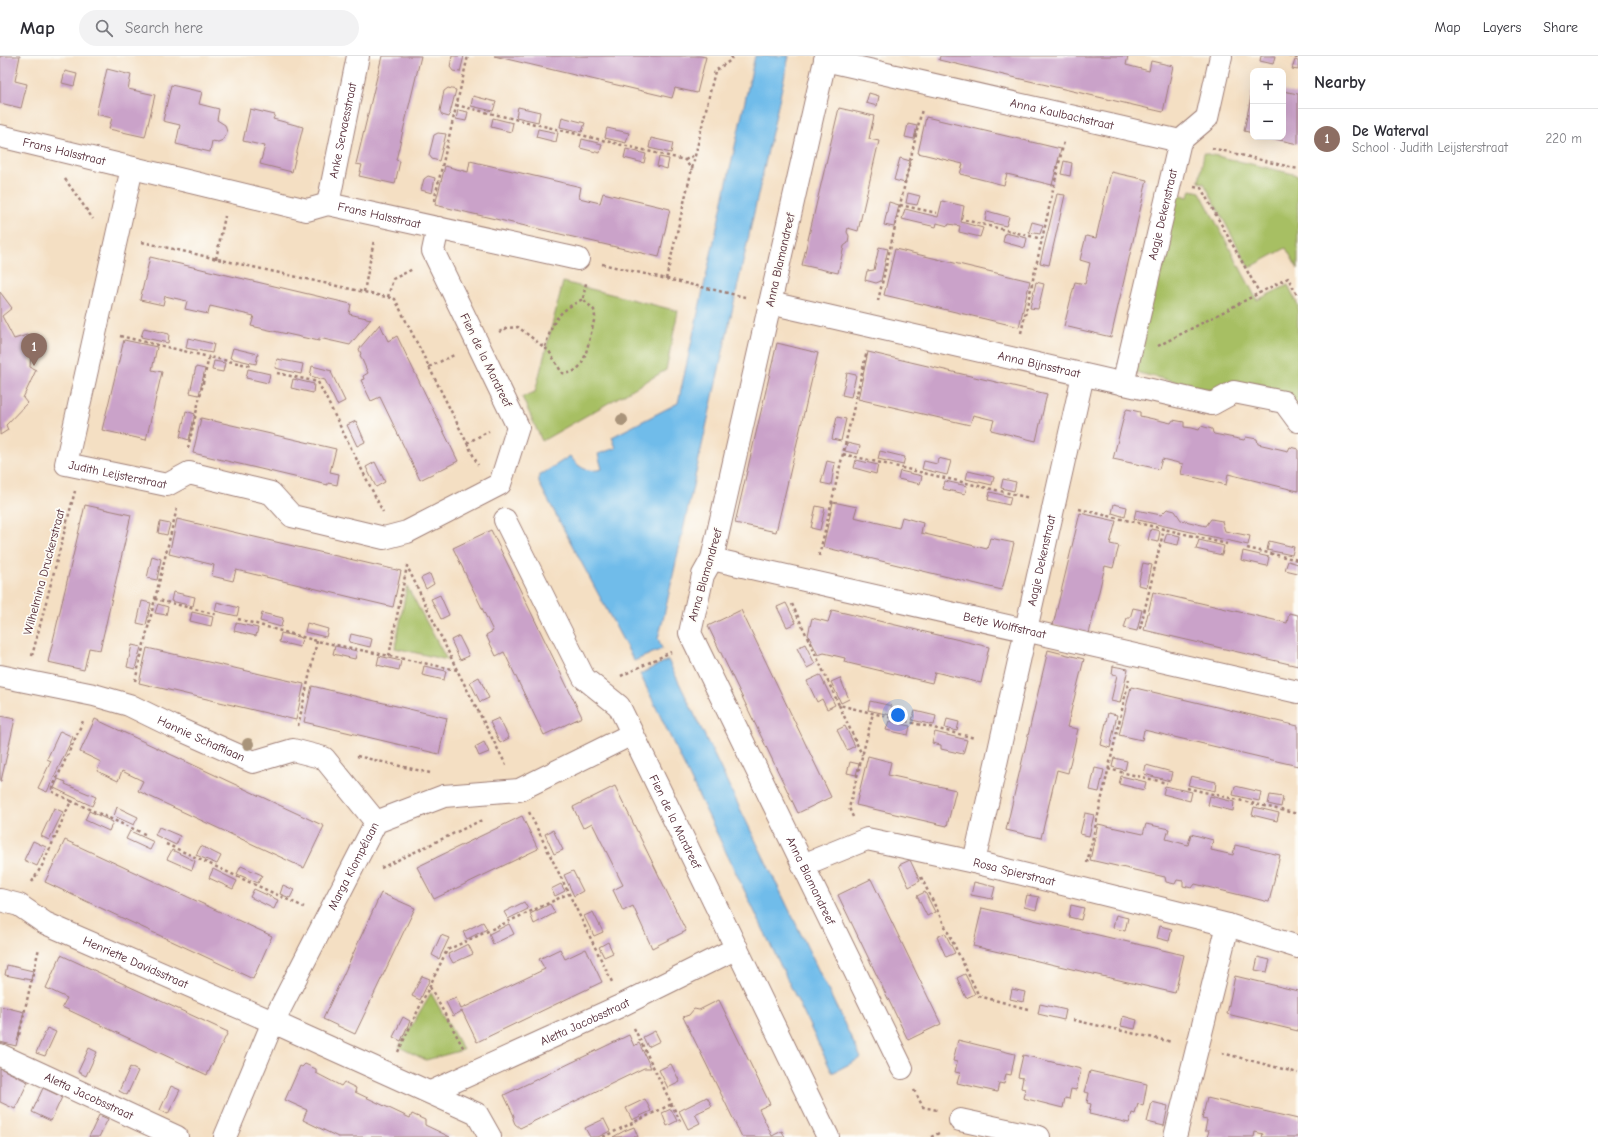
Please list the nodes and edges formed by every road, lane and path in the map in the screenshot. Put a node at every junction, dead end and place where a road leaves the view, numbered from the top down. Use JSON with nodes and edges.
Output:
{"nodes":[{"id":1,"x":358,"y":56,"type":"edge"},
{"id":2,"x":468,"y":56,"type":"edge"},
{"id":3,"x":732,"y":56,"type":"edge"},
{"id":4,"x":1220,"y":56,"type":"edge"},
{"id":5,"x":1290,"y":56,"type":"edge"},
{"id":6,"x":826,"y":58,"type":"edge"},
{"id":7,"x":1298,"y":58,"type":"edge"},
{"id":8,"x":456,"y":105,"type":"junction"},
{"id":9,"x":1070,"y":116,"type":"junction"},
{"id":10,"x":0,"y":136,"type":"edge"},
{"id":11,"x":1180,"y":141,"type":"junction"},
{"id":12,"x":71,"y":153,"type":"junction"},
{"id":13,"x":695,"y":155,"type":"junction"},
{"id":14,"x":685,"y":160,"type":"junction"},
{"id":15,"x":132,"y":168,"type":"junction"},
{"id":16,"x":1298,"y":169,"type":"edge"},
{"id":17,"x":692,"y":170,"type":"junction"},
{"id":18,"x":1171,"y":182,"type":"junction"},
{"id":19,"x":231,"y":192,"type":"junction"},
{"id":20,"x":328,"y":204,"type":"junction"},
{"id":21,"x":900,"y":205,"type":"dead end"},
{"id":22,"x":937,"y":213,"type":"dead end"},
{"id":23,"x":380,"y":216,"type":"junction"},
{"id":24,"x":965,"y":220,"type":"dead end"},
{"id":25,"x":433,"y":227,"type":"junction"},
{"id":26,"x":117,"y":237,"type":"junction"},
{"id":27,"x":1042,"y":239,"type":"junction"},
{"id":28,"x":436,"y":257,"type":"junction"},
{"id":29,"x":216,"y":259,"type":"junction"},
{"id":30,"x":584,"y":260,"type":"junction"},
{"id":31,"x":666,"y":279,"type":"junction"},
{"id":32,"x":364,"y":292,"type":"junction"},
{"id":33,"x":1260,"y":294,"type":"junction"},
{"id":34,"x":388,"y":297,"type":"junction"},
{"id":35,"x":746,"y":297,"type":"dead end"},
{"id":36,"x":1298,"y":297,"type":"edge"},
{"id":37,"x":583,"y":299,"type":"junction"},
{"id":38,"x":770,"y":303,"type":"junction"},
{"id":39,"x":507,"y":328,"type":"dead end"},
{"id":40,"x":96,"y":331,"type":"junction"},
{"id":41,"x":544,"y":347,"type":"junction"},
{"id":42,"x":209,"y":357,"type":"dead end"},
{"id":43,"x":1015,"y":359,"type":"junction"},
{"id":44,"x":1129,"y":361,"type":"junction"},
{"id":45,"x":277,"y":373,"type":"dead end"},
{"id":46,"x":1082,"y":375,"type":"junction"},
{"id":47,"x":1123,"y":384,"type":"junction"},
{"id":48,"x":1298,"y":420,"type":"edge"},
{"id":49,"x":80,"y":467,"type":"junction"},
{"id":50,"x":490,"y":489,"type":"junction"},
{"id":51,"x":505,"y":520,"type":"dead end"},
{"id":52,"x":1164,"y":529,"type":"dead end"},
{"id":53,"x":396,"y":536,"type":"junction"},
{"id":54,"x":1247,"y":548,"type":"dead end"},
{"id":55,"x":712,"y":559,"type":"junction"},
{"id":56,"x":1298,"y":560,"type":"edge"},
{"id":57,"x":407,"y":566,"type":"dead end"},
{"id":58,"x":791,"y":577,"type":"junction"},
{"id":59,"x":218,"y":615,"type":"dead end"},
{"id":60,"x":238,"y":619,"type":"dead end"},
{"id":61,"x":1026,"y":630,"type":"junction"},
{"id":62,"x":318,"y":641,"type":"junction"},
{"id":63,"x":673,"y":651,"type":"dead end"},
{"id":64,"x":1134,"y":655,"type":"junction"},
{"id":65,"x":457,"y":670,"type":"dead end"},
{"id":66,"x":624,"y":674,"type":"dead end"},
{"id":67,"x":0,"y":676,"type":"edge"},
{"id":68,"x":26,"y":682,"type":"junction"},
{"id":69,"x":1298,"y":692,"type":"edge"},
{"id":70,"x":94,"y":695,"type":"junction"},
{"id":71,"x":129,"y":705,"type":"junction"},
{"id":72,"x":839,"y":705,"type":"junction"},
{"id":73,"x":873,"y":713,"type":"junction"},
{"id":74,"x":632,"y":734,"type":"junction"},
{"id":75,"x":1001,"y":744,"type":"junction"},
{"id":76,"x":293,"y":750,"type":"junction"},
{"id":77,"x":862,"y":755,"type":"junction"},
{"id":78,"x":324,"y":758,"type":"junction"},
{"id":79,"x":1108,"y":769,"type":"junction"},
{"id":80,"x":1167,"y":783,"type":"dead end"},
{"id":81,"x":1187,"y":788,"type":"dead end"},
{"id":82,"x":499,"y":792,"type":"junction"},
{"id":83,"x":444,"y":796,"type":"junction"},
{"id":84,"x":71,"y":801,"type":"junction"},
{"id":85,"x":1298,"y":814,"type":"edge"},
{"id":86,"x":376,"y":822,"type":"junction"},
{"id":87,"x":147,"y":835,"type":"dead end"},
{"id":88,"x":863,"y":841,"type":"junction"},
{"id":89,"x":166,"y":844,"type":"dead end"},
{"id":90,"x":907,"y":848,"type":"junction"},
{"id":91,"x":974,"y":862,"type":"junction"},
{"id":92,"x":43,"y":864,"type":"dead end"},
{"id":93,"x":803,"y":865,"type":"junction"},
{"id":94,"x":379,"y":869,"type":"dead end"},
{"id":95,"x":1081,"y":889,"type":"junction"},
{"id":96,"x":568,"y":894,"type":"dead end"},
{"id":97,"x":0,"y":900,"type":"edge"},
{"id":98,"x":327,"y":918,"type":"junction"},
{"id":99,"x":45,"y":923,"type":"junction"},
{"id":100,"x":1228,"y":925,"type":"junction"},
{"id":101,"x":1298,"y":945,"type":"edge"},
{"id":102,"x":737,"y":948,"type":"junction"},
{"id":103,"x":430,"y":986,"type":"junction"},
{"id":104,"x":1028,"y":1009,"type":"dead end"},
{"id":105,"x":273,"y":1022,"type":"junction"},
{"id":106,"x":7,"y":1058,"type":"edge"},
{"id":107,"x":902,"y":1068,"type":"joint"},
{"id":108,"x":477,"y":1072,"type":"junction"},
{"id":109,"x":387,"y":1073,"type":"junction"},
{"id":110,"x":431,"y":1092,"type":"junction"},
{"id":111,"x":672,"y":1104,"type":"dead end"},
{"id":112,"x":960,"y":1120,"type":"joint"},
{"id":113,"x":177,"y":1137,"type":"edge"},
{"id":114,"x":224,"y":1137,"type":"edge"},
{"id":115,"x":490,"y":1137,"type":"edge"},
{"id":116,"x":603,"y":1137,"type":"edge"},
{"id":117,"x":828,"y":1137,"type":"edge"},
{"id":118,"x":1039,"y":1137,"type":"edge"},
{"id":119,"x":1175,"y":1137,"type":"edge"}],
"edges":[{"from":1,"to":20,"type":"street","name":"Anke Servaesstraat"},
{"from":2,"to":8,"type":"path"},
{"from":3,"to":13,"type":"path"},
{"from":4,"to":11,"type":"street"},
{"from":5,"to":7,"type":"path"},
{"from":6,"to":9,"type":"street","name":"Anna Kaulbachstraat"},
{"from":6,"to":38,"type":"street","name":"Anna Blamandreef"},
{"from":8,"to":14,"type":"path"},
{"from":8,"to":25,"type":"path"},
{"from":9,"to":11,"type":"street","name":"Anna Kaulbachstraat"},
{"from":9,"to":27,"type":"path"},
{"from":10,"to":12,"type":"street","name":"Frans Halsstraat"},
{"from":11,"to":16,"type":"path"},
{"from":11,"to":18,"type":"street","name":"Aagje Dekenstraat"},
{"from":12,"to":15,"type":"street","name":"Frans Halsstraat"},
{"from":12,"to":26,"type":"path"},
{"from":13,"to":14,"type":"path"},
{"from":13,"to":17,"type":"path"},
{"from":14,"to":17,"type":"path"},
{"from":15,"to":19,"type":"street","name":"Frans Halsstraat"},
{"from":15,"to":26,"type":"street","name":"Judith Leijsterstraat"},
{"from":17,"to":31,"type":"path"},
{"from":18,"to":33,"type":"path"},
{"from":18,"to":44,"type":"street","name":"Aagje Dekenstraat"},
{"from":19,"to":20,"type":"street","name":"Frans Halsstraat"},
{"from":19,"to":29,"type":"path"},
{"from":20,"to":23,"type":"street","name":"Frans Halsstraat"},
{"from":21,"to":22,"type":"path"},
{"from":23,"to":25,"type":"street","name":"Frans Halsstraat"},
{"from":23,"to":32,"type":"path"},
{"from":24,"to":27,"type":"path"},
{"from":25,"to":28,"type":"street","name":"Fien de la Mardreef"},
{"from":25,"to":30,"type":"street","name":"Frans Halsstraat"},
{"from":26,"to":29,"type":"path"},
{"from":26,"to":40,"type":"street","name":"Judith Leijsterstraat"},
{"from":27,"to":43,"type":"path"},
{"from":28,"to":34,"type":"path"},
{"from":28,"to":50,"type":"street","name":"Fien de la Mardreef"},
{"from":29,"to":32,"type":"path"},
{"from":30,"to":31,"type":"path"},
{"from":30,"to":37,"type":"path"},
{"from":31,"to":35,"type":"path"},
{"from":32,"to":34,"type":"path"},
{"from":33,"to":36,"type":"path"},
{"from":33,"to":44,"type":"path"},
{"from":34,"to":50,"type":"path"},
{"from":37,"to":41,"type":"path"},
{"from":37,"to":41,"type":"path"},
{"from":38,"to":43,"type":"street","name":"Anna Bijnsstraat"},
{"from":38,"to":55,"type":"street","name":"Anna Blamandreef"},
{"from":39,"to":41,"type":"path"},
{"from":40,"to":42,"type":"path"},
{"from":40,"to":49,"type":"street","name":"Judith Leijsterstraat"},
{"from":43,"to":46,"type":"street","name":"Anna Bijnsstraat"},
{"from":44,"to":47,"type":"street","name":"Aagje Dekenstraat"},
{"from":45,"to":53,"type":"path"},
{"from":46,"to":47,"type":"street","name":"Anna Bijnsstraat"},
{"from":46,"to":61,"type":"street","name":"Aagje Dekenstraat"},
{"from":47,"to":48,"type":"street","name":"Anna Bijnsstraat"},
{"from":49,"to":53,"type":"street","name":"Judith Leijsterstraat"},
{"from":49,"to":68,"type":"path","name":"Wilhelmina Druckerstraat"},
{"from":50,"to":53,"type":"street","name":"Judith Leijsterstraat"},
{"from":51,"to":74,"type":"street","name":"Fien de la Mardreef"},
{"from":52,"to":64,"type":"path"},
{"from":53,"to":57,"type":"path"},
{"from":54,"to":56,"type":"path"},
{"from":55,"to":58,"type":"street","name":"Betje Wolffstraat"},
{"from":55,"to":93,"type":"street","name":"Anna Blamandreef"},
{"from":58,"to":61,"type":"street","name":"Betje Wolffstraat"},
{"from":58,"to":72,"type":"path"},
{"from":59,"to":71,"type":"path"},
{"from":60,"to":62,"type":"path"},
{"from":61,"to":64,"type":"street","name":"Betje Wolffstraat"},
{"from":61,"to":75,"type":"street","name":"Aagje Dekenstraat"},
{"from":62,"to":65,"type":"path"},
{"from":62,"to":76,"type":"path"},
{"from":63,"to":66,"type":"path"},
{"from":64,"to":69,"type":"street","name":"Betje Wolffstraat"},
{"from":64,"to":79,"type":"path"},
{"from":67,"to":68,"type":"street","name":"Hannie Schaftlaan"},
{"from":68,"to":70,"type":"street","name":"Hannie Schaftlaan"},
{"from":70,"to":71,"type":"street","name":"Hannie Schaftlaan"},
{"from":70,"to":84,"type":"path"},
{"from":71,"to":76,"type":"street","name":"Hannie Schaftlaan"},
{"from":72,"to":73,"type":"path"},
{"from":72,"to":77,"type":"path"},
{"from":73,"to":75,"type":"path"},
{"from":73,"to":77,"type":"path"},
{"from":74,"to":82,"type":"street","name":"Marga Klompélaan"},
{"from":74,"to":102,"type":"street","name":"Fien de la Mardreef"},
{"from":75,"to":91,"type":"street","name":"Aagje Dekenstraat"},
{"from":76,"to":78,"type":"street"},
{"from":77,"to":88,"type":"path"},
{"from":78,"to":83,"type":"path"},
{"from":78,"to":86,"type":"street"},
{"from":79,"to":80,"type":"path"},
{"from":79,"to":95,"type":"path"},
{"from":81,"to":85,"type":"path"},
{"from":82,"to":83,"type":"street","name":"Marga Klompélaan"},
{"from":82,"to":94,"type":"path"},
{"from":83,"to":86,"type":"street","name":"Marga Klompélaan"},
{"from":84,"to":87,"type":"path"},
{"from":84,"to":92,"type":"path"},
{"from":86,"to":98,"type":"street","name":"Marga Klompélaan"},
{"from":88,"to":90,"type":"street","name":"Rosa Spierstraat"},
{"from":88,"to":93,"type":"street","name":"Rosa Spierstraat"},
{"from":89,"to":98,"type":"path"},
{"from":90,"to":91,"type":"street","name":"Rosa Spierstraat"},
{"from":90,"to":104,"type":"path"},
{"from":91,"to":95,"type":"street","name":"Rosa Spierstraat"},
{"from":93,"to":107,"type":"street","name":"Anna Blamandreef"},
{"from":95,"to":100,"type":"street","name":"Rosa Spierstraat"},
{"from":96,"to":103,"type":"path"},
{"from":97,"to":99,"type":"street","name":"Henriette Davidsstraat"},
{"from":98,"to":105,"type":"street","name":"Marga Klompélaan"},
{"from":99,"to":105,"type":"street","name":"Henriette Davidsstraat"},
{"from":99,"to":106,"type":"path"},
{"from":100,"to":101,"type":"street","name":"Rosa Spierstraat"},
{"from":100,"to":119,"type":"street"},
{"from":102,"to":108,"type":"street","name":"Aletta Jacobsstraat"},
{"from":102,"to":117,"type":"street","name":"Fien de la Mardreef"},
{"from":103,"to":108,"type":"path"},
{"from":103,"to":109,"type":"path"},
{"from":105,"to":109,"type":"street"},
{"from":105,"to":114,"type":"street","name":"Marga Klompélaan"},
{"from":106,"to":113,"type":"street","name":"Aletta Jacobsstraat"},
{"from":107,"to":112,"type":"path"},
{"from":108,"to":110,"type":"street","name":"Aletta Jacobsstraat"},
{"from":109,"to":110,"type":"street"},
{"from":110,"to":115,"type":"street"},
{"from":111,"to":116,"type":"path"},
{"from":112,"to":118,"type":"street"}]}
